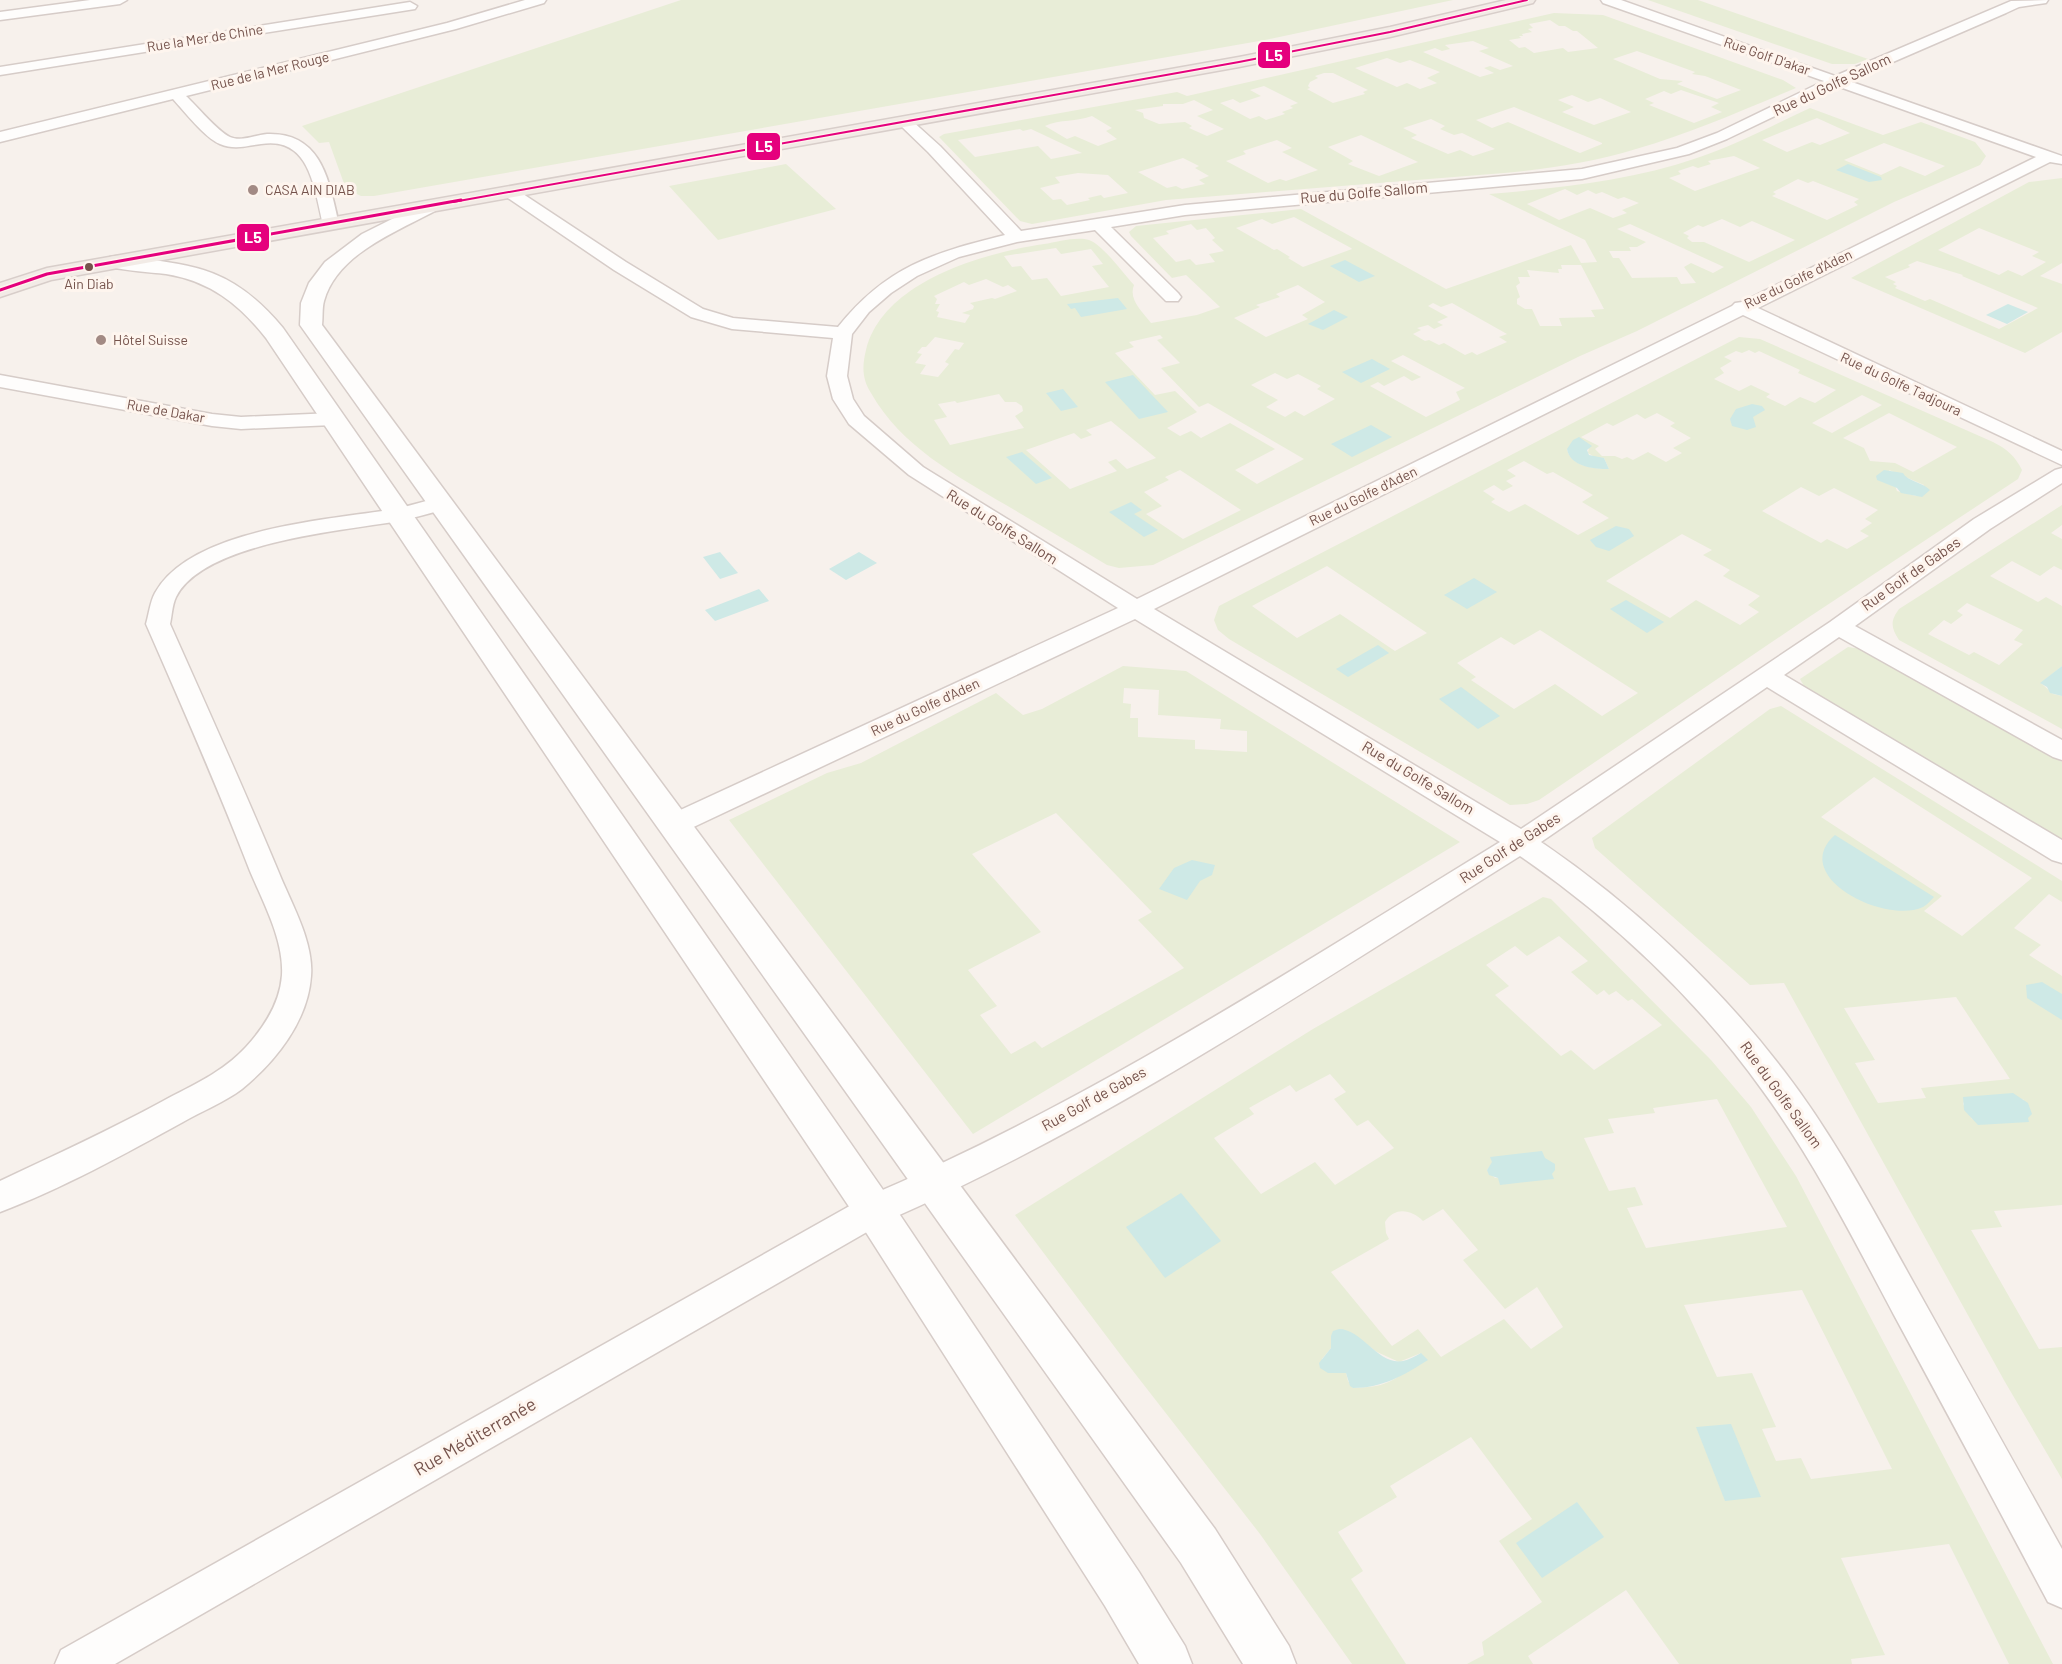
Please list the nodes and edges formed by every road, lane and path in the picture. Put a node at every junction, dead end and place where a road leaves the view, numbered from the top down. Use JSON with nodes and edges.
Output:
{"nodes":[{"id":1,"x":120,"y":0,"type":"edge"},
{"id":2,"x":539,"y":0,"type":"edge"},
{"id":3,"x":1527,"y":0,"type":"edge"},
{"id":4,"x":1608,"y":0,"type":"edge"},
{"id":5,"x":2041,"y":0,"type":"edge"},
{"id":6,"x":415,"y":8,"type":"edge"},
{"id":7,"x":0,"y":16,"type":"edge"},
{"id":8,"x":452,"y":26,"type":"junction"},
{"id":9,"x":0,"y":71,"type":"edge"},
{"id":10,"x":1838,"y":81,"type":"junction"},
{"id":11,"x":176,"y":94,"type":"junction"},
{"id":12,"x":905,"y":122,"type":"junction"},
{"id":13,"x":0,"y":137,"type":"edge"},
{"id":14,"x":2055,"y":159,"type":"edge"},
{"id":15,"x":512,"y":193,"type":"junction"},
{"id":16,"x":428,"y":207,"type":"junction"},
{"id":17,"x":331,"y":224,"type":"junction"},
{"id":18,"x":1099,"y":224,"type":"junction"},
{"id":19,"x":1017,"y":237,"type":"junction"},
{"id":20,"x":118,"y":262,"type":"junction"},
{"id":21,"x":47,"y":274,"type":"junction"},
{"id":22,"x":0,"y":275,"type":"edge"},
{"id":23,"x":0,"y":290,"type":"edge"},
{"id":24,"x":1172,"y":297,"type":"dead end"},
{"id":25,"x":1741,"y":308,"type":"junction"},
{"id":26,"x":843,"y":333,"type":"junction"},
{"id":27,"x":0,"y":381,"type":"edge"},
{"id":28,"x":333,"y":419,"type":"junction"},
{"id":29,"x":2062,"y":459,"type":"edge"},
{"id":30,"x":2062,"y":474,"type":"edge"},
{"id":31,"x":439,"y":504,"type":"junction"},
{"id":32,"x":398,"y":514,"type":"junction"},
{"id":33,"x":1136,"y":609,"type":"junction"},
{"id":34,"x":1838,"y":627,"type":"junction"},
{"id":35,"x":1767,"y":675,"type":"junction"},
{"id":36,"x":2062,"y":751,"type":"edge"},
{"id":37,"x":673,"y":825,"type":"junction"},
{"id":38,"x":1521,"y":842,"type":"junction"},
{"id":39,"x":2062,"y":853,"type":"edge"},
{"id":40,"x":934,"y":1184,"type":"junction"},
{"id":41,"x":0,"y":1197,"type":"edge"},
{"id":42,"x":874,"y":1210,"type":"junction"},
{"id":43,"x":2062,"y":1588,"type":"edge"},
{"id":44,"x":75,"y":1664,"type":"edge"},
{"id":45,"x":1167,"y":1664,"type":"edge"},
{"id":46,"x":1271,"y":1664,"type":"edge"}],
"edges":[{"from":1,"to":7,"type":"street"},
{"from":2,"to":8,"type":"street","name":"Rue de la Mer Rouge"},
{"from":3,"to":12,"type":"main road"},
{"from":4,"to":10,"type":"street","name":"Rue Golf D'akar"},
{"from":5,"to":10,"type":"street","name":"Rue du Golfe Sallom"},
{"from":6,"to":8,"type":"street"},
{"from":6,"to":9,"type":"street","name":"Rue la Mer de Chine"},
{"from":8,"to":11,"type":"street","name":"Rue de la Mer Rouge"},
{"from":10,"to":14,"type":"street","name":"Rue Golf D'akar"},
{"from":10,"to":18,"type":"street","name":"Rue du Golfe Sallom"},
{"from":11,"to":13,"type":"street","name":"Rue de la Mer Rouge"},
{"from":11,"to":17,"type":"street"},
{"from":12,"to":15,"type":"main road"},
{"from":12,"to":19,"type":"street"},
{"from":14,"to":25,"type":"street","name":"Rue du Golfe d'Aden"},
{"from":15,"to":16,"type":"main road"},
{"from":15,"to":26,"type":"street"},
{"from":16,"to":17,"type":"main road"},
{"from":16,"to":31,"type":"main road"},
{"from":17,"to":20,"type":"main road"},
{"from":18,"to":19,"type":"street","name":"Rue du Golfe Sallom"},
{"from":18,"to":24,"type":"street"},
{"from":19,"to":26,"type":"street","name":"Rue du Golfe Sallom"},
{"from":20,"to":21,"type":"main road"},
{"from":20,"to":28,"type":"main road"},
{"from":21,"to":22,"type":"main road"},
{"from":21,"to":23,"type":"main road"},
{"from":25,"to":29,"type":"street","name":"Rue du Golfe Tadjoura"},
{"from":25,"to":33,"type":"street","name":"Rue du Golfe d'Aden"},
{"from":26,"to":33,"type":"street","name":"Rue du Golfe Sallom"},
{"from":27,"to":28,"type":"street","name":"Rue de Dakar"},
{"from":28,"to":32,"type":"main road"},
{"from":30,"to":34,"type":"street","name":"Rue Golf de Gabes"},
{"from":31,"to":32,"type":"street"},
{"from":31,"to":37,"type":"main road"},
{"from":32,"to":41,"type":"street"},
{"from":32,"to":42,"type":"main road"},
{"from":33,"to":37,"type":"street","name":"Rue du Golfe d'Aden"},
{"from":33,"to":38,"type":"street","name":"Rue du Golfe Sallom"},
{"from":34,"to":35,"type":"street","name":"Rue Golf de Gabes"},
{"from":34,"to":36,"type":"street"},
{"from":35,"to":38,"type":"street","name":"Rue Golf de Gabes"},
{"from":35,"to":39,"type":"street"},
{"from":37,"to":40,"type":"main road"},
{"from":38,"to":40,"type":"street","name":"Rue Golf de Gabes"},
{"from":38,"to":43,"type":"street","name":"Rue du Golfe Sallom"},
{"from":40,"to":42,"type":"street","name":"Rue Golf de Gabes"},
{"from":40,"to":46,"type":"main road"},
{"from":42,"to":44,"type":"street","name":"Rue Méditerranée"},
{"from":42,"to":45,"type":"main road"}]}
